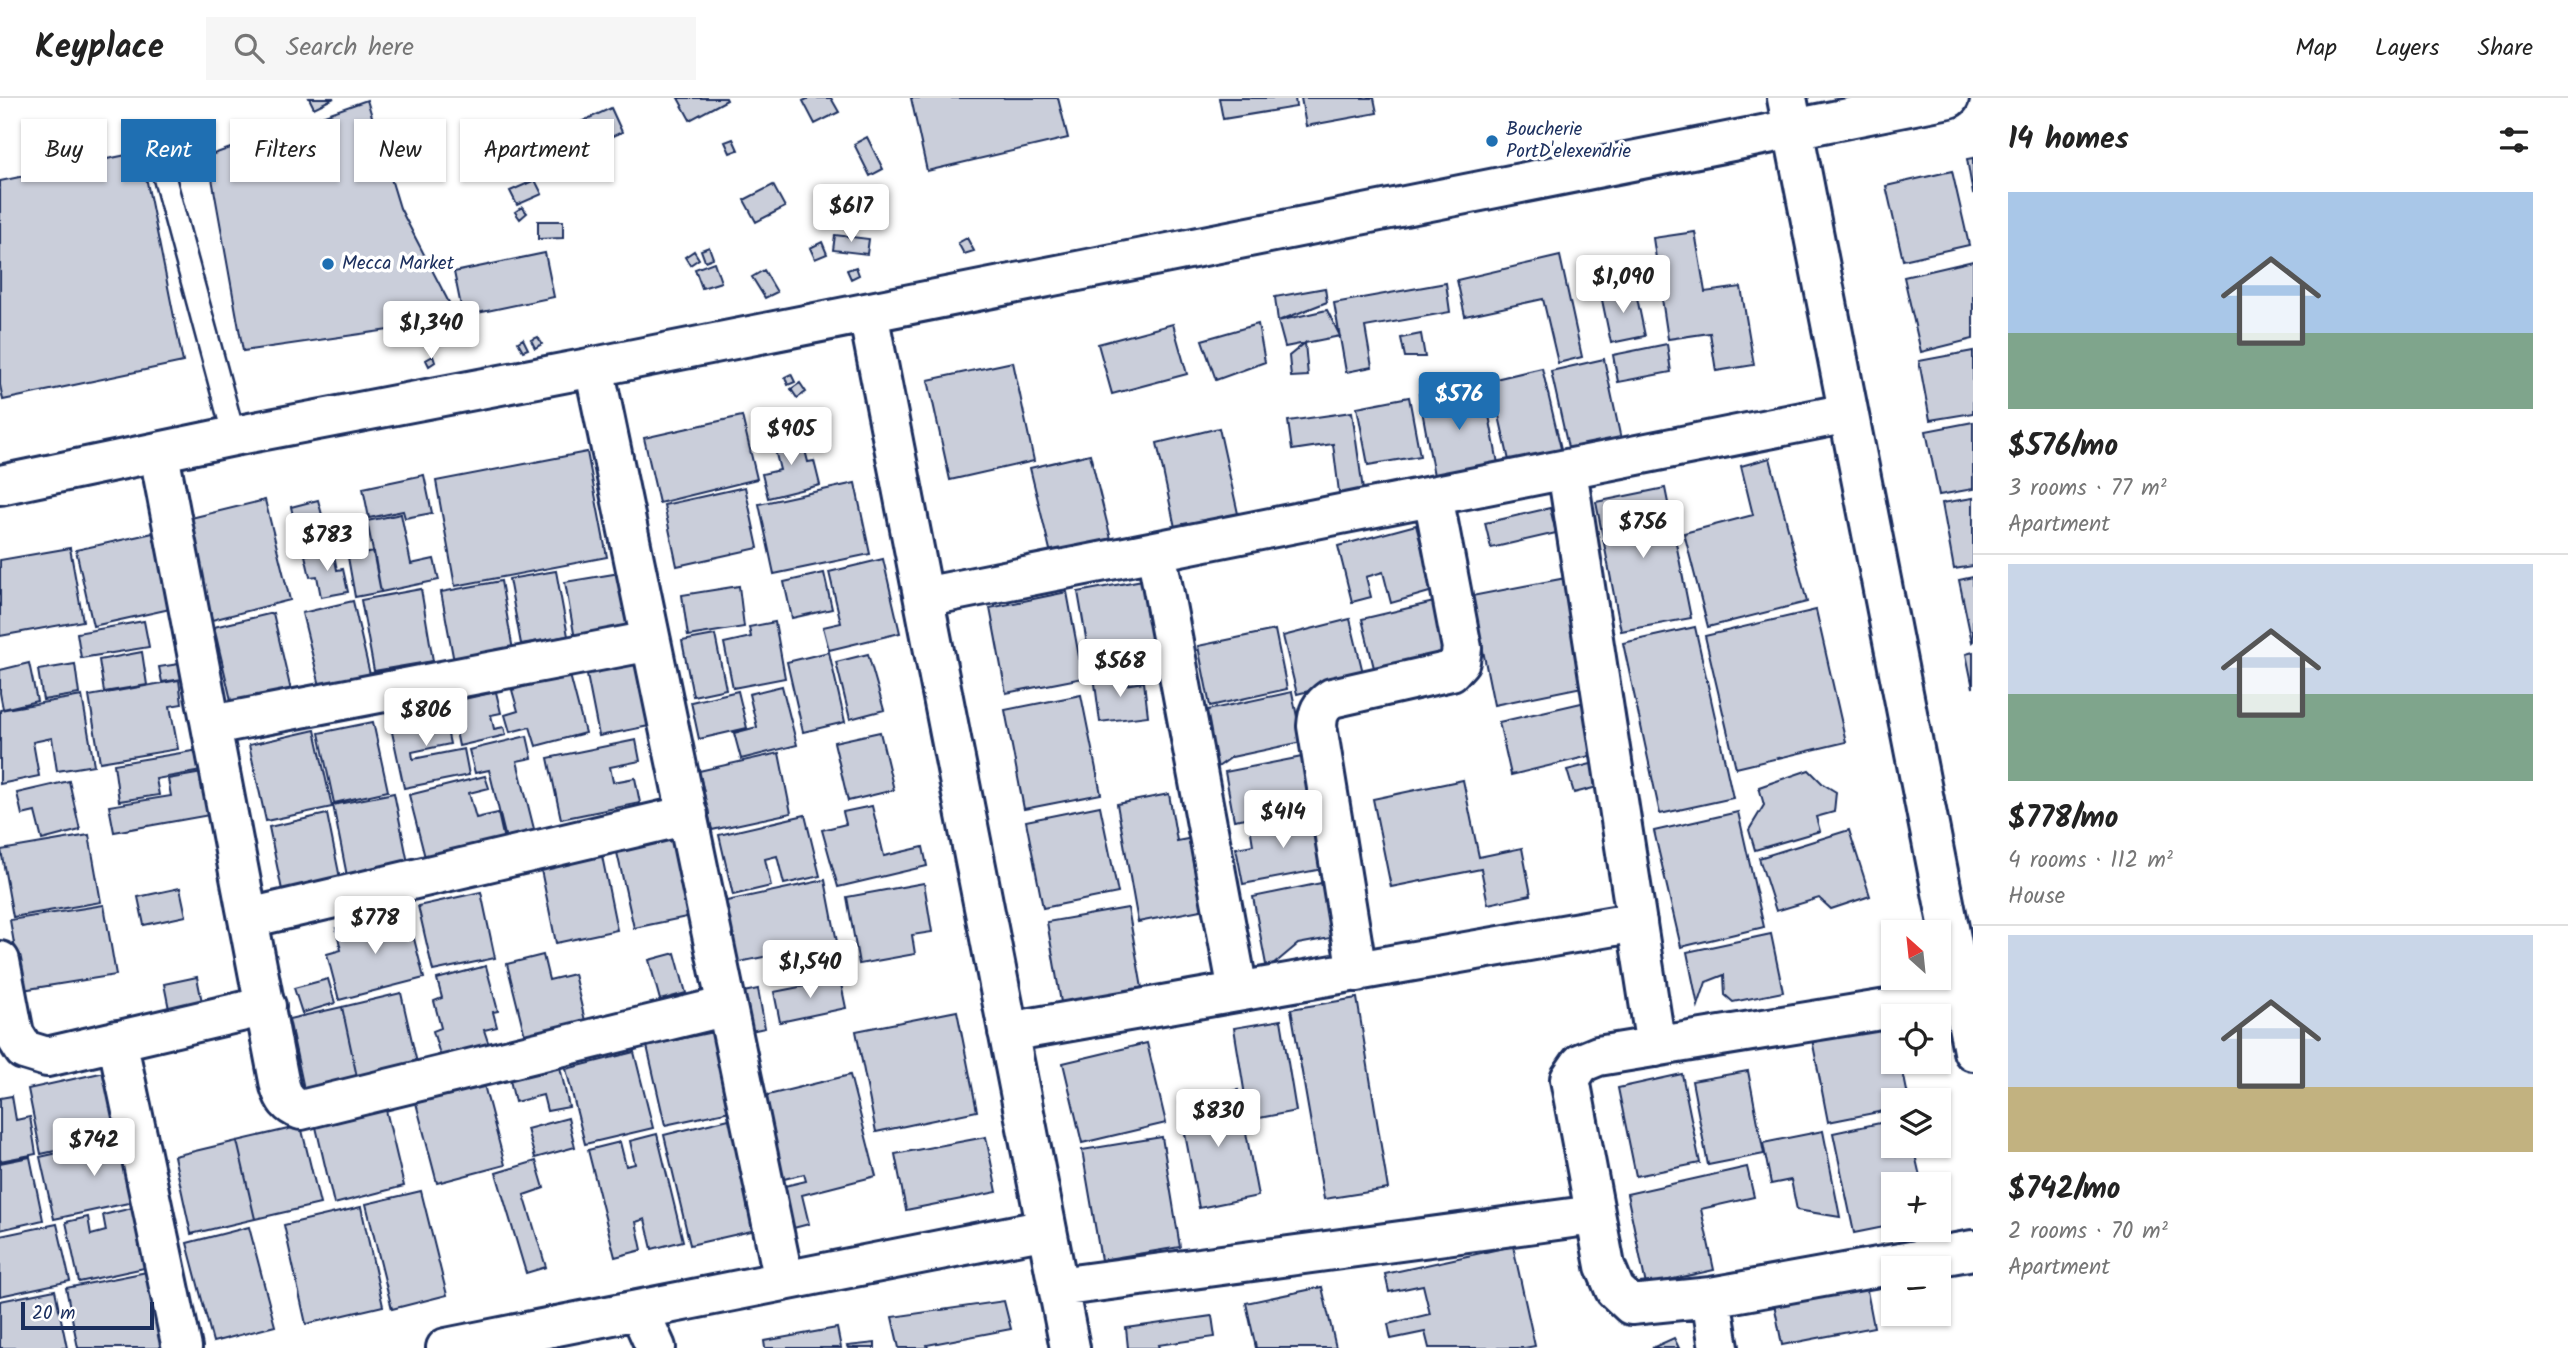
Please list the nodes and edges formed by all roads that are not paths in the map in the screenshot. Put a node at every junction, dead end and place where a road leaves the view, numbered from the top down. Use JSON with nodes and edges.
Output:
{"nodes":[{"id":1,"x":1949,"y":98,"type":"edge"},
{"id":2,"x":1790,"y":113,"type":"edge"},
{"id":3,"x":166,"y":182,"type":"edge"},
{"id":4,"x":868,"y":313,"type":"junction"},
{"id":5,"x":594,"y":367,"type":"junction"},
{"id":6,"x":1848,"y":413,"type":"junction"},
{"id":7,"x":234,"y":436,"type":"junction"},
{"id":8,"x":159,"y":454,"type":"junction"},
{"id":9,"x":1567,"y":470,"type":"junction"},
{"id":10,"x":0,"y":485,"type":"edge"},
{"id":11,"x":1433,"y":496,"type":"junction"},
{"id":12,"x":1156,"y":551,"type":"junction"},
{"id":13,"x":924,"y":597,"type":"junction"},
{"id":14,"x":651,"y":642,"type":"junction"},
{"id":15,"x":212,"y":725,"type":"junction"},
{"id":16,"x":688,"y":815,"type":"junction"},
{"id":17,"x":249,"y":918,"type":"junction"},
{"id":18,"x":1637,"y":922,"type":"junction"},
{"id":19,"x":1,"y":970,"type":"edge"},
{"id":20,"x":1357,"y":972,"type":"junction"},
{"id":21,"x":1238,"y":991,"type":"junction"},
{"id":22,"x":1961,"y":997,"type":"junction"},
{"id":23,"x":266,"y":1006,"type":"junction"},
{"id":24,"x":727,"y":1006,"type":"junction"},
{"id":25,"x":1008,"y":1032,"type":"junction"},
{"id":26,"x":117,"y":1040,"type":"junction"},
{"id":27,"x":1972,"y":1044,"type":"edge"},
{"id":28,"x":1656,"y":1047,"type":"junction"},
{"id":29,"x":1594,"y":1215,"type":"junction"},
{"id":30,"x":1046,"y":1229,"type":"junction"},
{"id":31,"x":1973,"y":1250,"type":"edge"},
{"id":32,"x":784,"y":1281,"type":"junction"},
{"id":33,"x":1058,"y":1287,"type":"junction"},
{"id":34,"x":1711,"y":1297,"type":"junction"},
{"id":35,"x":639,"y":1310,"type":"junction"},
{"id":36,"x":556,"y":1337,"type":"edge"},
{"id":37,"x":182,"y":1348,"type":"edge"},
{"id":38,"x":446,"y":1348,"type":"edge"},
{"id":39,"x":656,"y":1348,"type":"edge"},
{"id":40,"x":1070,"y":1348,"type":"edge"},
{"id":41,"x":1719,"y":1348,"type":"edge"}],
"edges":[{"from":1,"to":2,"type":"street"},
{"from":2,"to":4,"type":"street"},
{"from":2,"to":6,"type":"street"},
{"from":3,"to":7,"type":"lane"},
{"from":4,"to":5,"type":"street"},
{"from":4,"to":13,"type":"street"},
{"from":5,"to":7,"type":"street"},
{"from":5,"to":14,"type":"street"},
{"from":6,"to":9,"type":"street"},
{"from":6,"to":22,"type":"street"},
{"from":7,"to":8,"type":"street"},
{"from":8,"to":10,"type":"street"},
{"from":8,"to":15,"type":"street"},
{"from":9,"to":11,"type":"street"},
{"from":9,"to":18,"type":"street"},
{"from":11,"to":12,"type":"street"},
{"from":11,"to":20,"type":"street"},
{"from":12,"to":13,"type":"street"},
{"from":12,"to":21,"type":"street"},
{"from":13,"to":25,"type":"street"},
{"from":14,"to":15,"type":"street"},
{"from":14,"to":16,"type":"street"},
{"from":15,"to":17,"type":"street"},
{"from":16,"to":17,"type":"street"},
{"from":16,"to":24,"type":"street"},
{"from":17,"to":23,"type":"street"},
{"from":18,"to":20,"type":"street"},
{"from":18,"to":28,"type":"street"},
{"from":19,"to":26,"type":"street"},
{"from":20,"to":21,"type":"street"},
{"from":21,"to":25,"type":"street"},
{"from":22,"to":27,"type":"street"},
{"from":22,"to":28,"type":"street"},
{"from":23,"to":24,"type":"street"},
{"from":23,"to":26,"type":"street"},
{"from":24,"to":32,"type":"street"},
{"from":25,"to":30,"type":"street"},
{"from":26,"to":37,"type":"street"},
{"from":28,"to":29,"type":"street"},
{"from":29,"to":33,"type":"street"},
{"from":29,"to":34,"type":"street"},
{"from":30,"to":32,"type":"street"},
{"from":30,"to":33,"type":"street"},
{"from":31,"to":34,"type":"street"},
{"from":32,"to":35,"type":"street"},
{"from":33,"to":40,"type":"street"},
{"from":34,"to":41,"type":"street"},
{"from":35,"to":36,"type":"street"},
{"from":35,"to":39,"type":"street"},
{"from":36,"to":38,"type":"street"}]}
